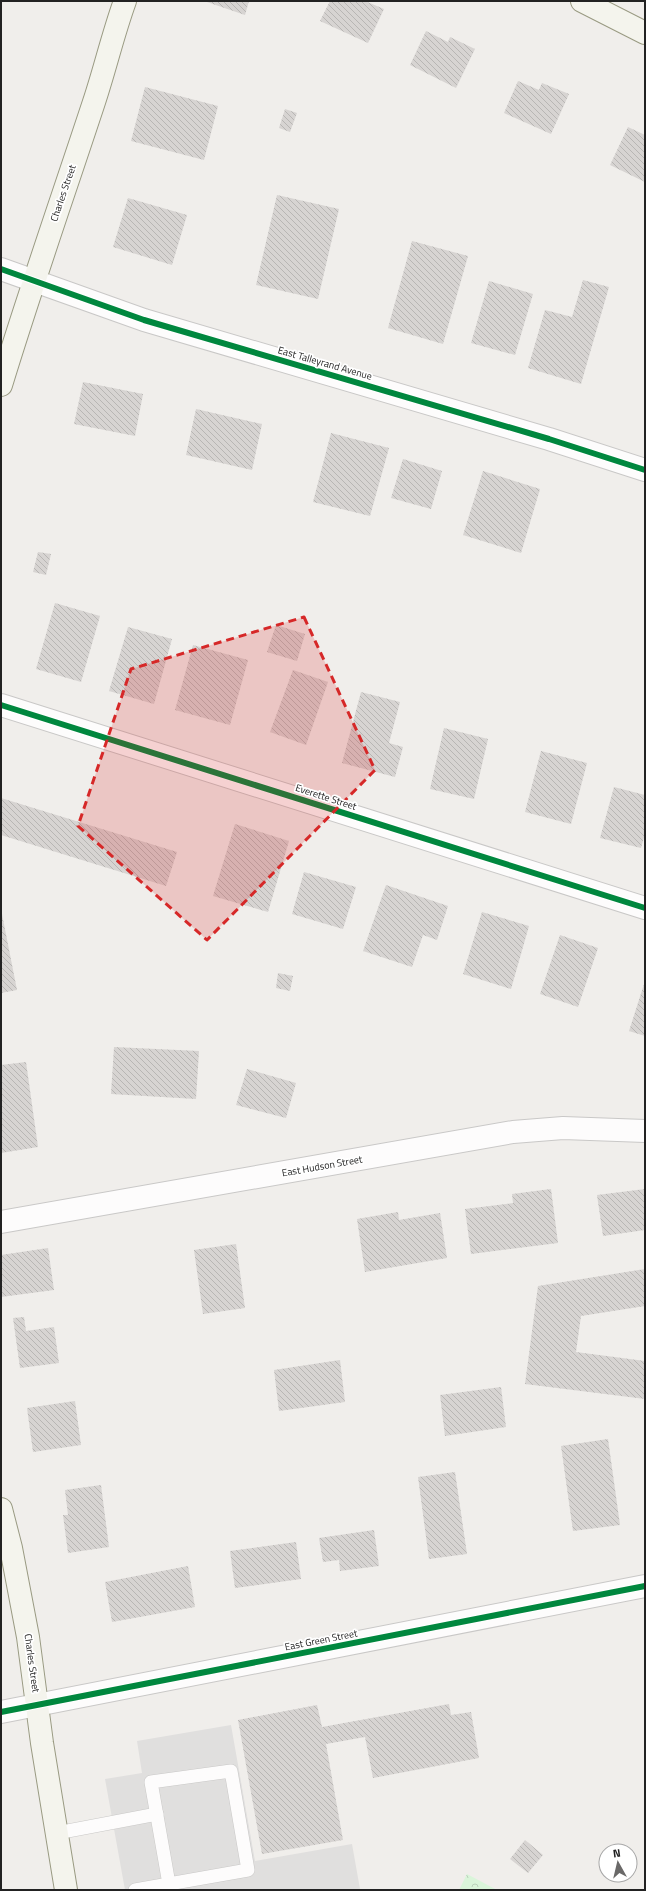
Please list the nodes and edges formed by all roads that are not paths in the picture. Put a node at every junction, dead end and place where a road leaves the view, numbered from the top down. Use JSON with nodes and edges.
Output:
{"nodes":[{"id":1,"x":125,"y":1,"type":"edge"},
{"id":2,"x":582,"y":1,"type":"edge"},
{"id":3,"x":645,"y":33,"type":"edge"},
{"id":4,"x":1,"y":270,"type":"edge"},
{"id":5,"x":33,"y":280,"type":"junction"},
{"id":6,"x":1,"y":385,"type":"edge"},
{"id":7,"x":645,"y":470,"type":"edge"},
{"id":8,"x":1,"y":705,"type":"edge"},
{"id":9,"x":645,"y":908,"type":"edge"},
{"id":10,"x":645,"y":1130,"type":"edge"},
{"id":11,"x":1,"y":1222,"type":"edge"},
{"id":12,"x":1,"y":1509,"type":"edge"},
{"id":13,"x":645,"y":1586,"type":"edge"},
{"id":14,"x":38,"y":1706,"type":"junction"},
{"id":15,"x":1,"y":1712,"type":"edge"},
{"id":16,"x":157,"y":1814,"type":"junction"},
{"id":17,"x":57,"y":1833,"type":"junction"},
{"id":18,"x":169,"y":1884,"type":"junction"},
{"id":19,"x":66,"y":1890,"type":"edge"},
{"id":20,"x":135,"y":1890,"type":"edge"}],
"edges":[{"from":1,"to":5,"type":"street","name":"Charles Street"},
{"from":2,"to":3,"type":"street"},
{"from":4,"to":5,"type":"street","name":"East Talleyrand Avenue"},
{"from":5,"to":6,"type":"street","name":"Charles Street"},
{"from":5,"to":7,"type":"street","name":"East Talleyrand Avenue"},
{"from":8,"to":9,"type":"street","name":"Everette Street"},
{"from":10,"to":11,"type":"street","name":"East Hudson Street"},
{"from":12,"to":14,"type":"street","name":"Charles Street"},
{"from":13,"to":14,"type":"street","name":"East Green Street"},
{"from":14,"to":15,"type":"street","name":"East Green Street"},
{"from":14,"to":17,"type":"street","name":"Charles Street"},
{"from":16,"to":17,"type":"lane"},
{"from":16,"to":18,"type":"lane"},
{"from":16,"to":18,"type":"lane"},
{"from":17,"to":19,"type":"street","name":"Charles Street"},
{"from":18,"to":20,"type":"lane"}]}
